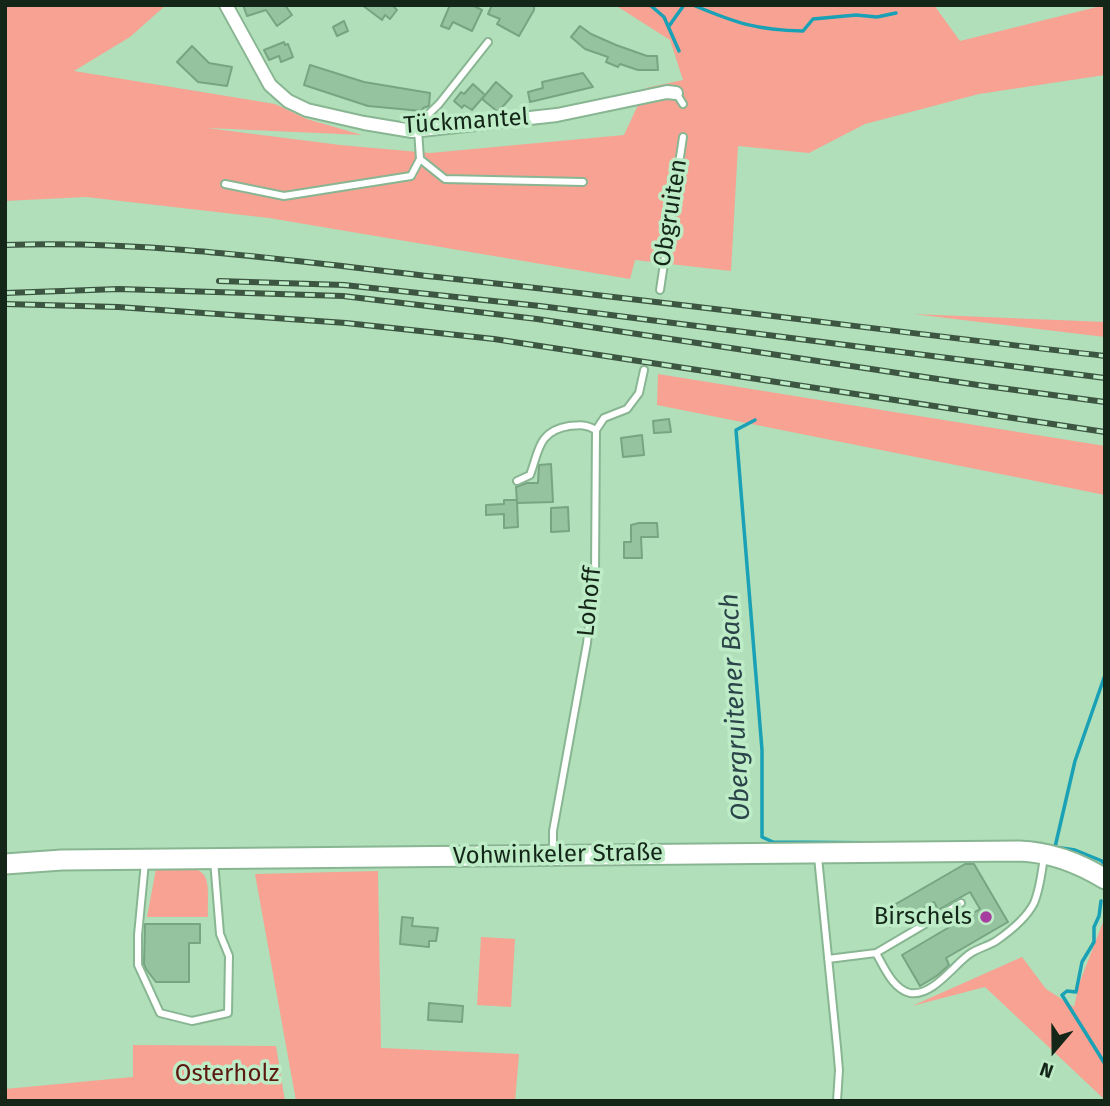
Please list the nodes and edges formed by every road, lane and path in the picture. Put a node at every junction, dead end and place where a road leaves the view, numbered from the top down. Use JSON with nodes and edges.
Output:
{"nodes":[{"id":1,"x":226,"y":5,"type":"edge"},
{"id":2,"x":488,"y":42,"type":"dead end"},
{"id":3,"x":679,"y":99,"type":"dead end"},
{"id":4,"x":415,"y":130,"type":"junction"},
{"id":5,"x":683,"y":137,"type":"dead end"},
{"id":6,"x":420,"y":159,"type":"junction"},
{"id":7,"x":583,"y":182,"type":"dead end"},
{"id":8,"x":225,"y":184,"type":"dead end"},
{"id":9,"x":660,"y":290,"type":"dead end"},
{"id":10,"x":644,"y":370,"type":"dead end"},
{"id":11,"x":596,"y":430,"type":"junction"},
{"id":12,"x":517,"y":481,"type":"dead end"},
{"id":13,"x":817,"y":852,"type":"junction"},
{"id":14,"x":1045,"y":854,"type":"junction"},
{"id":15,"x":553,"y":855,"type":"junction"},
{"id":16,"x":145,"y":860,"type":"junction"},
{"id":17,"x":214,"y":860,"type":"junction"},
{"id":18,"x":5,"y":864,"type":"edge"},
{"id":19,"x":1105,"y":879,"type":"edge"},
{"id":20,"x":961,"y":903,"type":"dead end"},
{"id":21,"x":876,"y":953,"type":"junction"},
{"id":22,"x":828,"y":958,"type":"junction"},
{"id":23,"x":837,"y":1101,"type":"edge"}],
"edges":[{"from":1,"to":4,"type":"street","name":"Tückmantel"},
{"from":2,"to":4,"type":"lane"},
{"from":3,"to":4,"type":"street","name":"Tückmantel"},
{"from":4,"to":6,"type":"lane"},
{"from":5,"to":9,"type":"lane","name":"Obgruiten"},
{"from":6,"to":7,"type":"lane"},
{"from":6,"to":8,"type":"lane"},
{"from":10,"to":11,"type":"lane"},
{"from":11,"to":12,"type":"lane"},
{"from":11,"to":15,"type":"lane","name":"Lohoff"},
{"from":13,"to":14,"type":"street","name":"Vohwinkeler Straße"},
{"from":13,"to":15,"type":"street","name":"Vohwinkeler Straße"},
{"from":13,"to":22,"type":"lane"},
{"from":14,"to":19,"type":"street","name":"Vohwinkeler Straße"},
{"from":14,"to":21,"type":"lane"},
{"from":15,"to":17,"type":"street","name":"Vohwinkeler Straße"},
{"from":16,"to":17,"type":"street","name":"Vohwinkeler Straße"},
{"from":16,"to":17,"type":"lane"},
{"from":16,"to":18,"type":"street","name":"Vohwinkeler Straße"},
{"from":20,"to":21,"type":"lane"},
{"from":21,"to":22,"type":"lane"},
{"from":22,"to":23,"type":"lane"}]}
